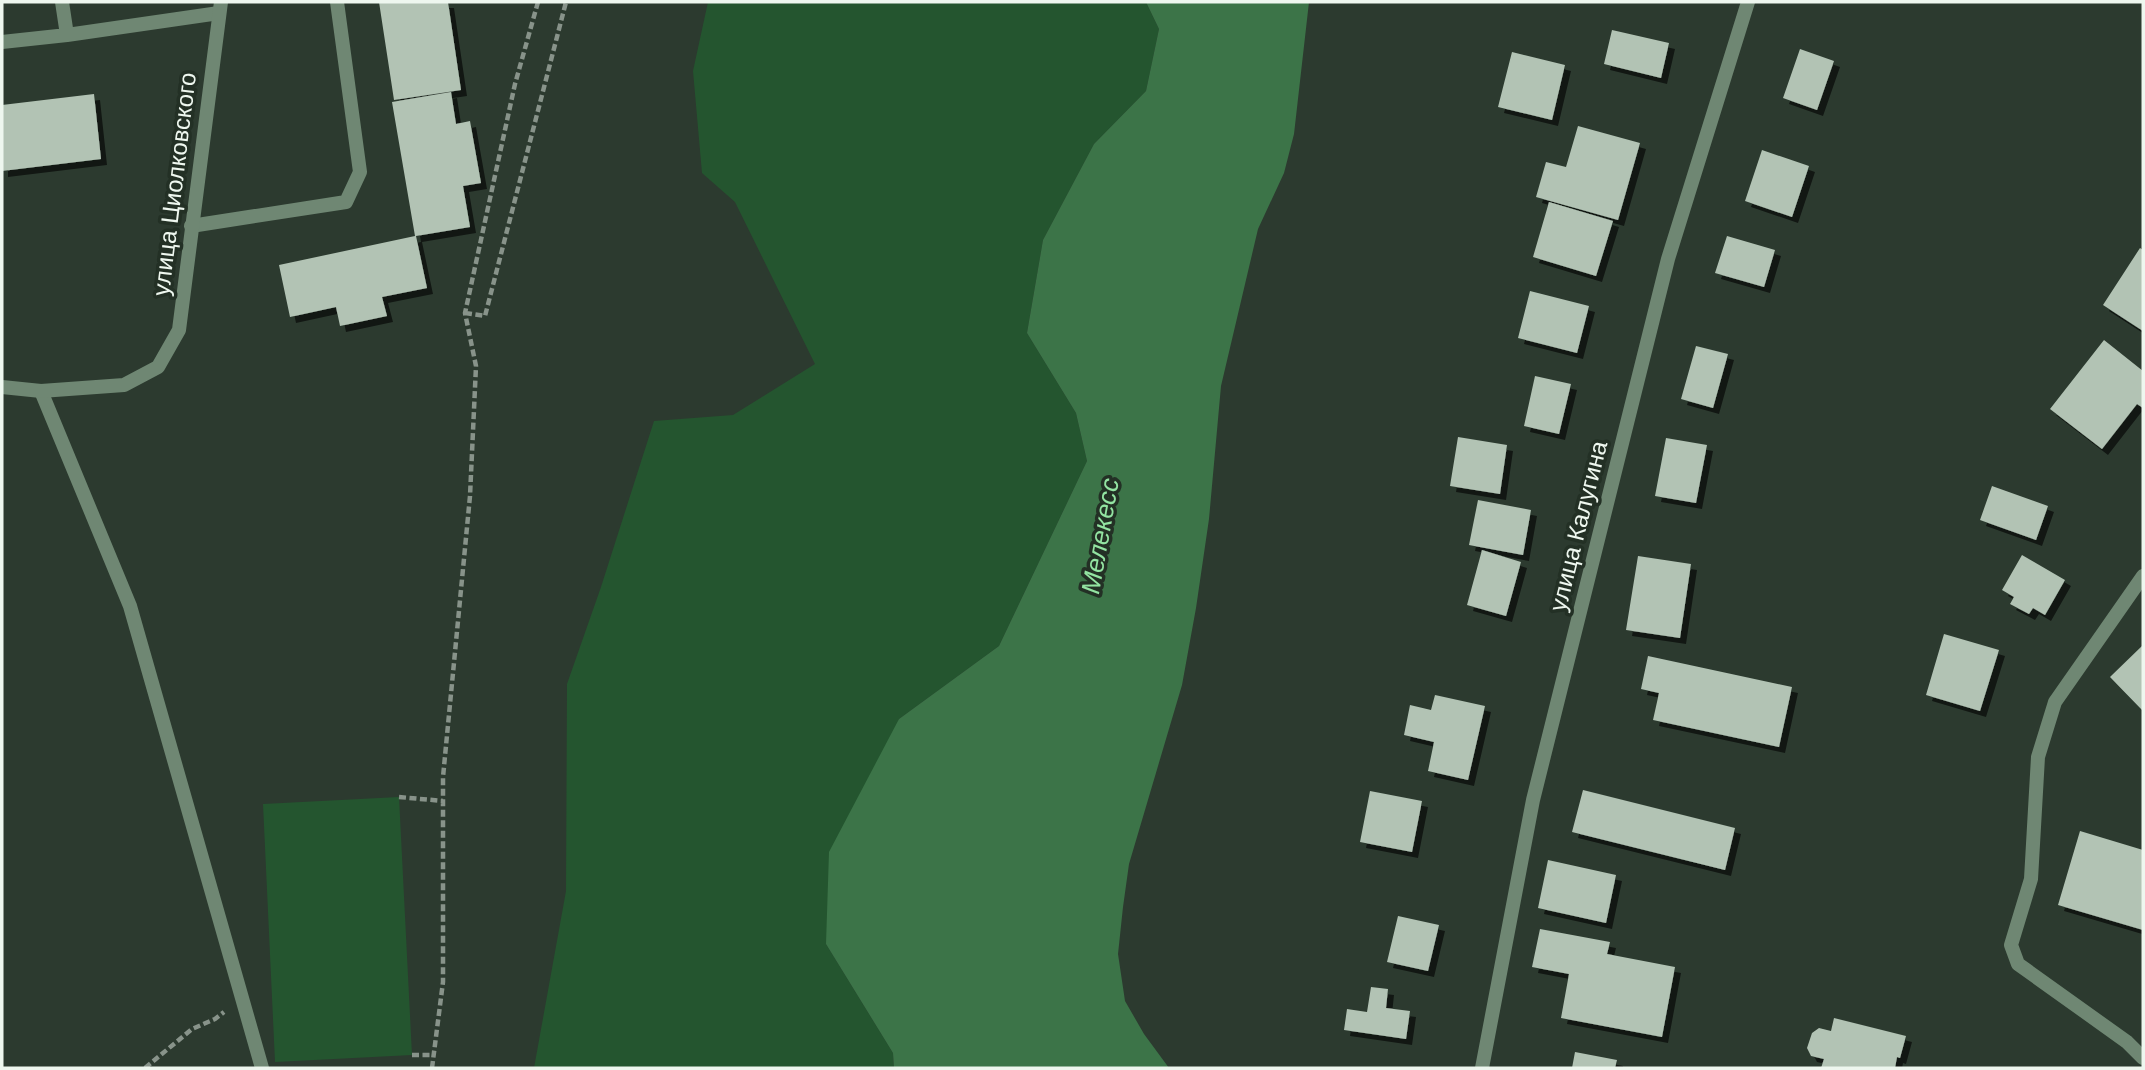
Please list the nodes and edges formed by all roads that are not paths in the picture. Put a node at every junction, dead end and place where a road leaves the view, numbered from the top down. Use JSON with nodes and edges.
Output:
{"nodes":[{"id":1,"x":62,"y":2,"type":"edge"},
{"id":2,"x":337,"y":2,"type":"edge"},
{"id":3,"x":1748,"y":2,"type":"edge"},
{"id":4,"x":220,"y":7,"type":"edge"},
{"id":5,"x":66,"y":36,"type":"junction"},
{"id":6,"x":2,"y":43,"type":"edge"},
{"id":7,"x":191,"y":226,"type":"junction"},
{"id":8,"x":2,"y":387,"type":"edge"},
{"id":9,"x":41,"y":391,"type":"junction"},
{"id":10,"x":2143,"y":576,"type":"edge"},
{"id":11,"x":2143,"y":1058,"type":"edge"},
{"id":12,"x":262,"y":1068,"type":"edge"},
{"id":13,"x":1482,"y":1068,"type":"edge"}],
"edges":[{"from":1,"to":5,"type":"street"},
{"from":2,"to":7,"type":"street"},
{"from":3,"to":13,"type":"street","name":"улица Калугина"},
{"from":4,"to":5,"type":"street"},
{"from":4,"to":7,"type":"street","name":"улица Циолковского"},
{"from":5,"to":6,"type":"street"},
{"from":7,"to":9,"type":"street","name":"улица Циолковского"},
{"from":8,"to":9,"type":"street"},
{"from":9,"to":12,"type":"street"},
{"from":10,"to":11,"type":"street"}]}
